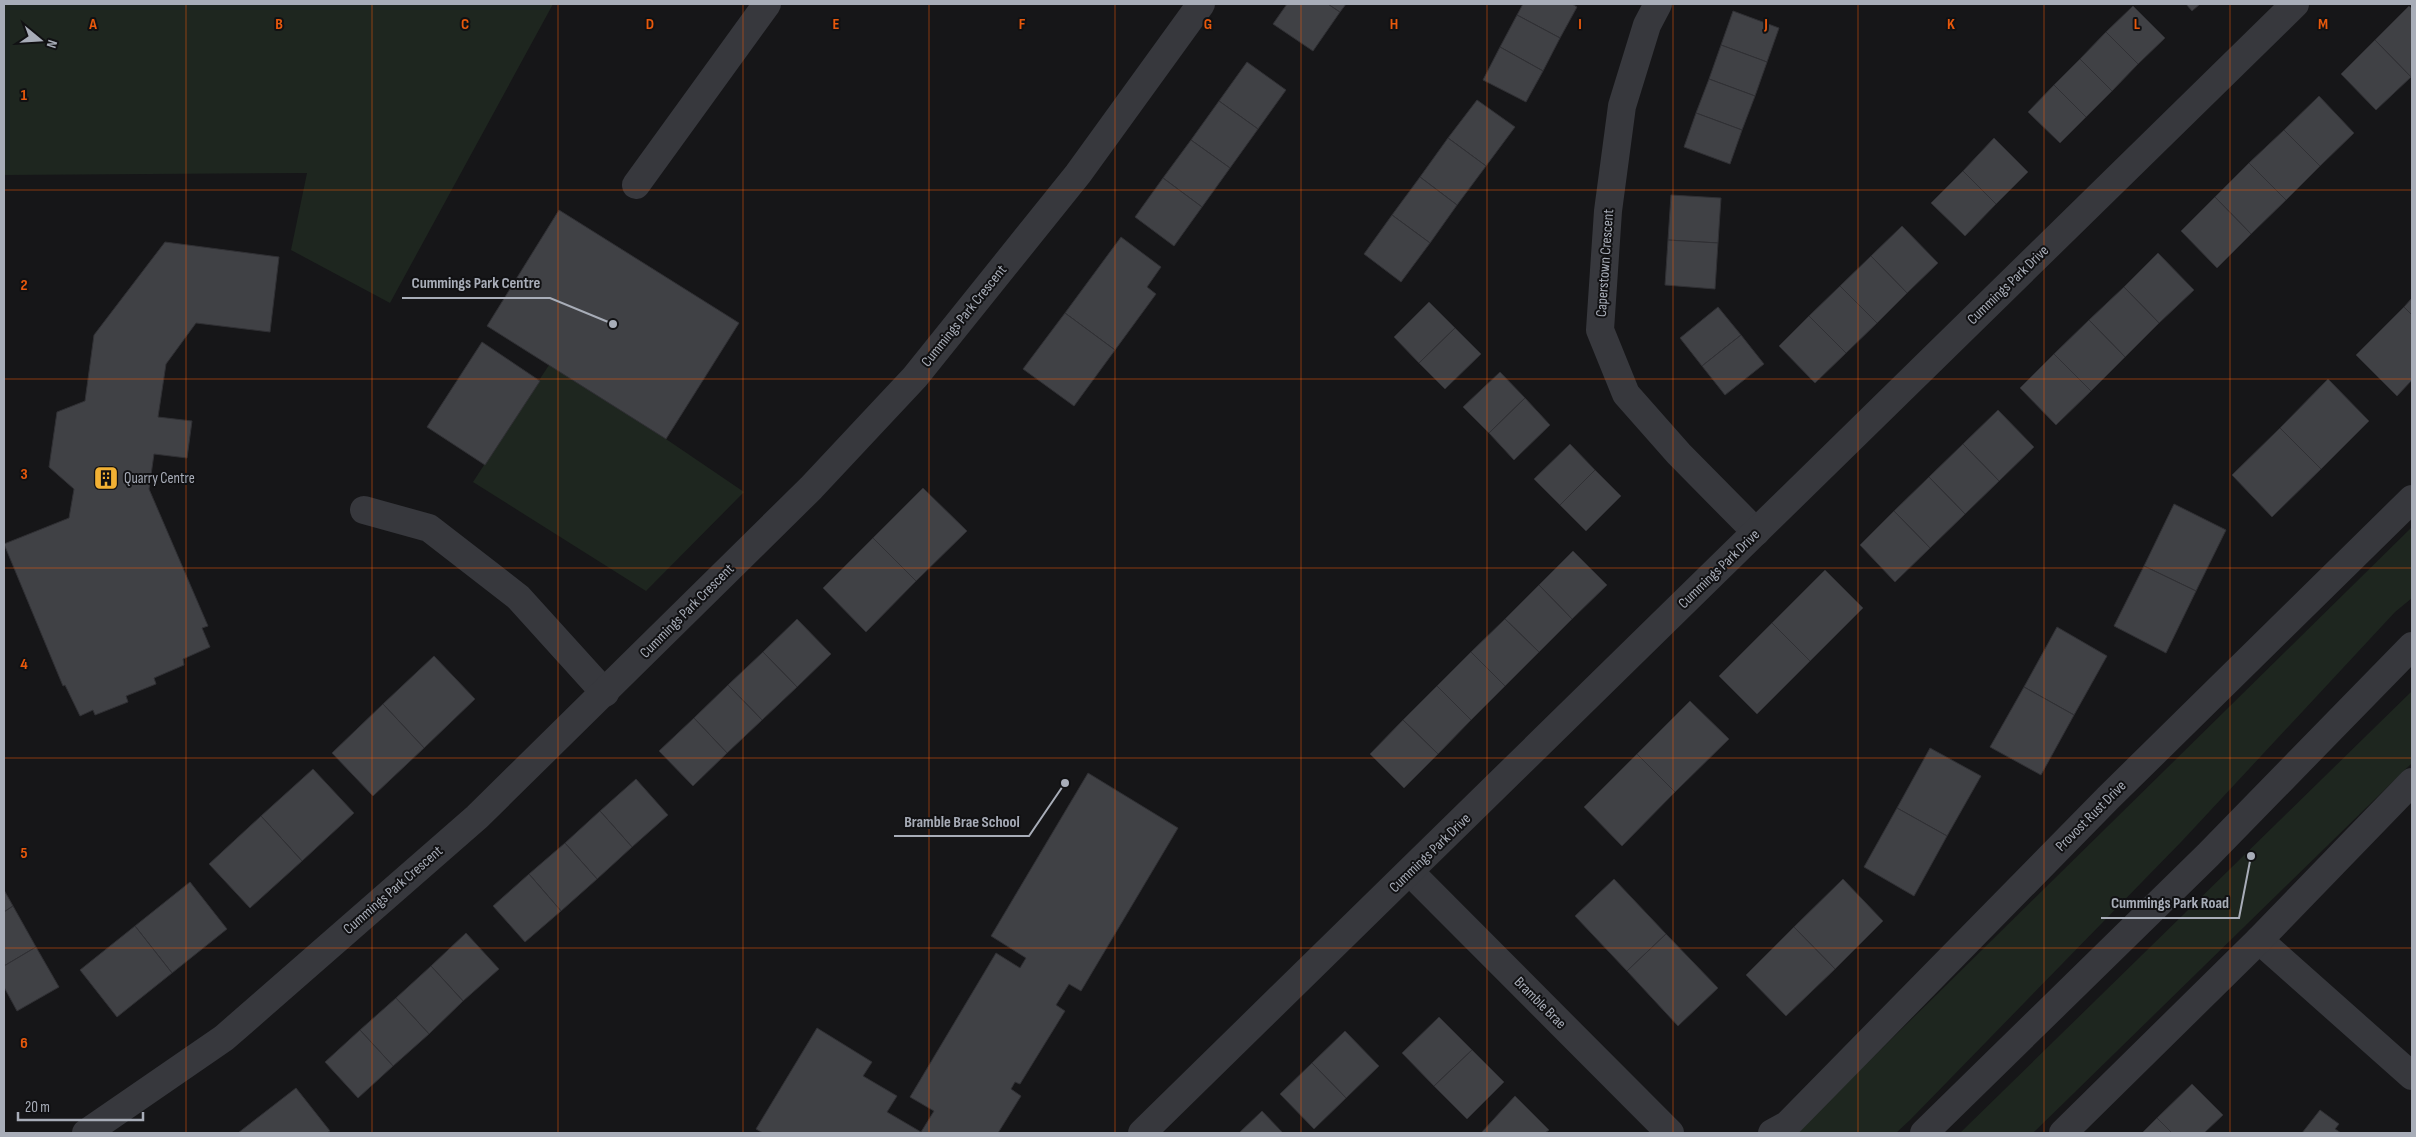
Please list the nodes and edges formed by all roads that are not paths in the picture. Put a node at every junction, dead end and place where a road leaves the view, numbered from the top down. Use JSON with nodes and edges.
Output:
{"nodes":[{"id":1,"x":766,"y":4,"type":"edge"},
{"id":2,"x":1201,"y":4,"type":"edge"},
{"id":3,"x":1658,"y":4,"type":"edge"},
{"id":4,"x":2295,"y":4,"type":"edge"},
{"id":5,"x":636,"y":185,"type":"dead end"},
{"id":6,"x":2412,"y":499,"type":"edge"},
{"id":7,"x":364,"y":510,"type":"dead end"},
{"id":8,"x":1756,"y":532,"type":"junction"},
{"id":9,"x":2412,"y":646,"type":"edge"},
{"id":10,"x":605,"y":693,"type":"junction"},
{"id":11,"x":2412,"y":782,"type":"edge"},
{"id":12,"x":1410,"y":872,"type":"junction"},
{"id":13,"x":2259,"y":940,"type":"junction"},
{"id":14,"x":2412,"y":1076,"type":"edge"},
{"id":15,"x":86,"y":1133,"type":"edge"},
{"id":16,"x":1142,"y":1133,"type":"edge"},
{"id":17,"x":1670,"y":1133,"type":"edge"},
{"id":18,"x":1772,"y":1133,"type":"edge"},
{"id":19,"x":1924,"y":1133,"type":"edge"},
{"id":20,"x":2063,"y":1133,"type":"edge"}],
"edges":[{"from":1,"to":5,"type":"street"},
{"from":2,"to":10,"type":"street","name":"Cummings Park Crescent"},
{"from":3,"to":8,"type":"street","name":"Caperstown Crescent"},
{"from":4,"to":8,"type":"street","name":"Cummings Park Drive"},
{"from":6,"to":18,"type":"street","name":"Provost Rust Drive"},
{"from":7,"to":10,"type":"street"},
{"from":8,"to":12,"type":"street","name":"Cummings Park Drive"},
{"from":9,"to":19,"type":"street"},
{"from":10,"to":15,"type":"street","name":"Cummings Park Crescent"},
{"from":11,"to":13,"type":"street"},
{"from":12,"to":16,"type":"street","name":"Cummings Park Drive"},
{"from":12,"to":17,"type":"street","name":"Bramble Brae"},
{"from":13,"to":14,"type":"street"},
{"from":13,"to":20,"type":"street"}]}
